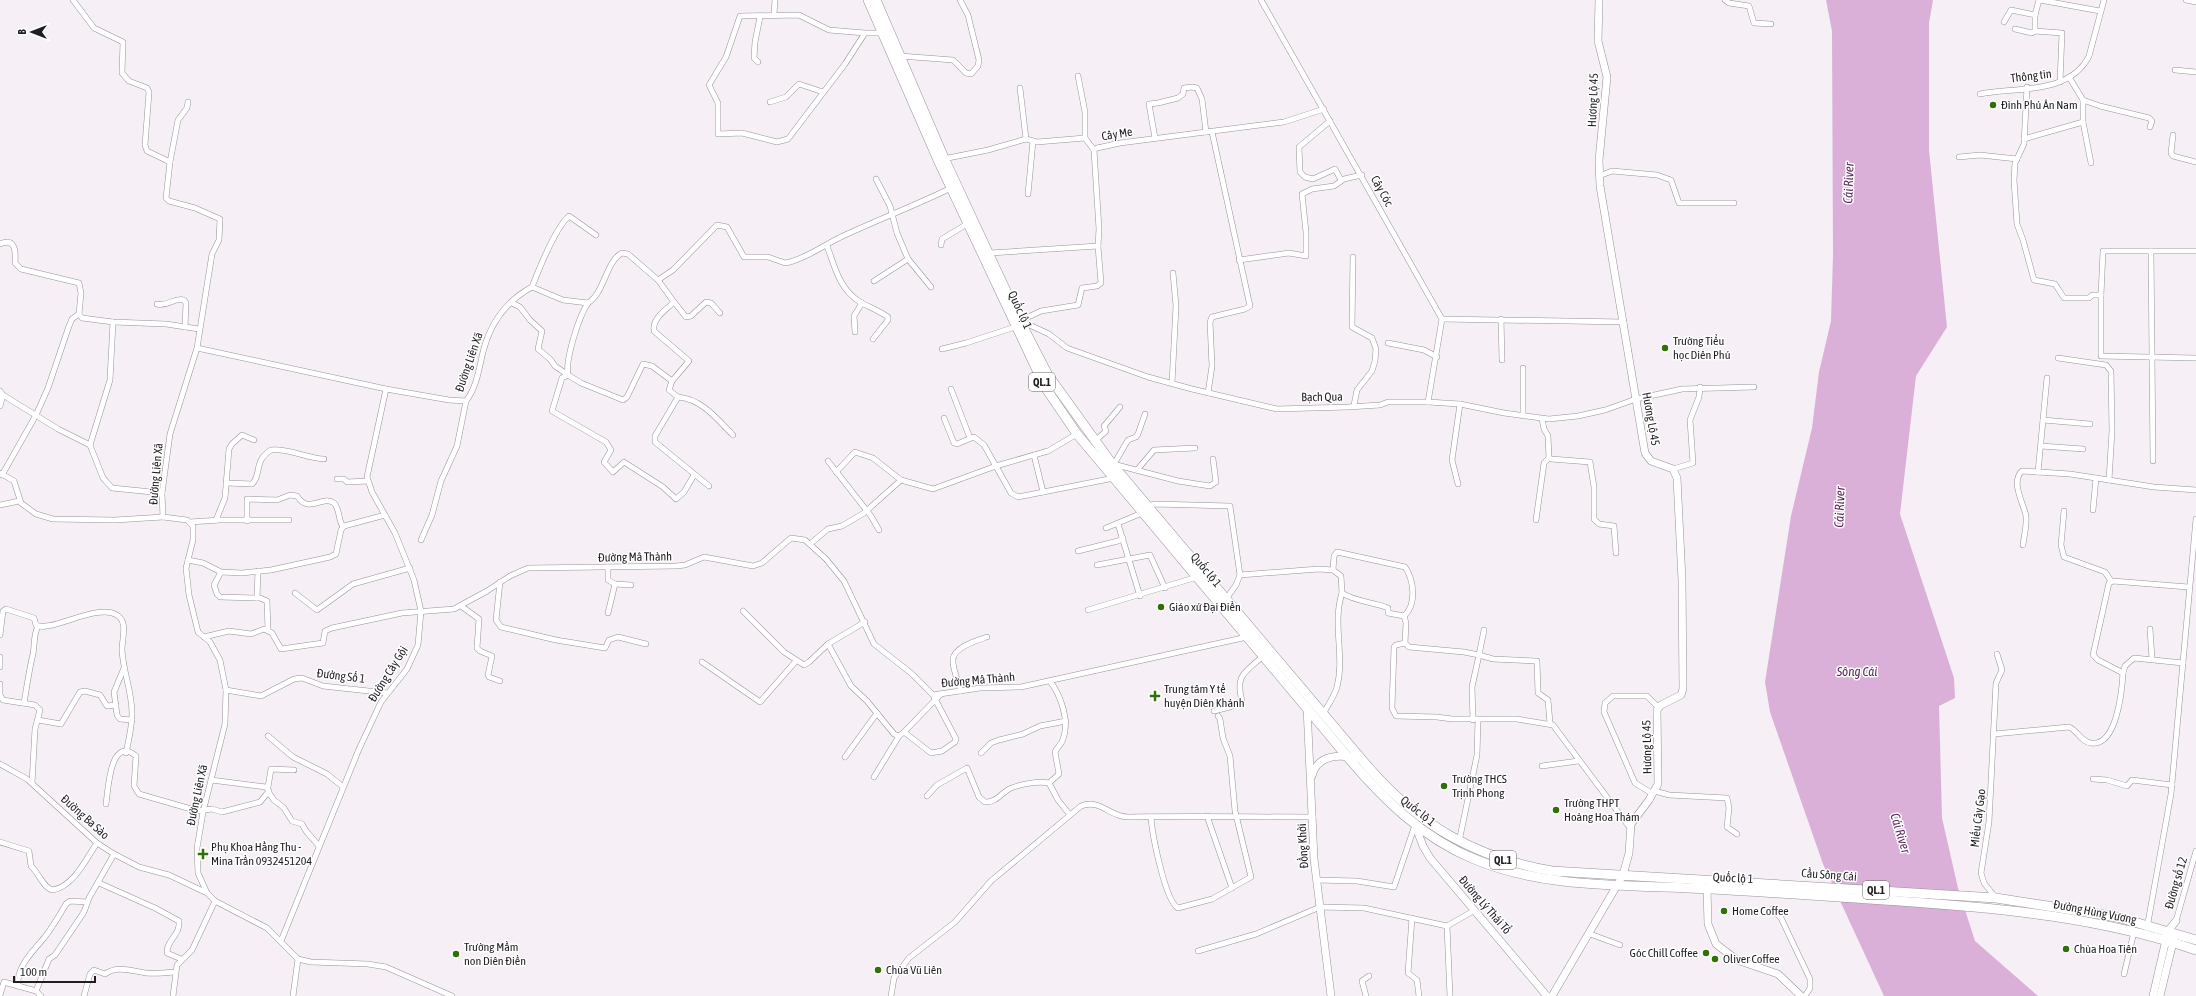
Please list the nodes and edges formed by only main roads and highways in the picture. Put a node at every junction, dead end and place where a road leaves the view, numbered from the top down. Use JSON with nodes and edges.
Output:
{"nodes":[{"id":1,"x":868,"y":0,"type":"edge"},
{"id":2,"x":876,"y":0,"type":"edge"},
{"id":3,"x":941,"y":159,"type":"junction"},
{"id":4,"x":1018,"y":324,"type":"junction"},
{"id":5,"x":1145,"y":510,"type":"junction"},
{"id":6,"x":1763,"y":882,"type":"joint"},
{"id":7,"x":1766,"y":892,"type":"joint"},
{"id":8,"x":1993,"y":898,"type":"joint"},
{"id":9,"x":1988,"y":907,"type":"joint"},
{"id":10,"x":2170,"y":937,"type":"junction"},
{"id":11,"x":2196,"y":940,"type":"edge"},
{"id":12,"x":2196,"y":950,"type":"edge"}],
"edges":[{"from":1,"to":3,"type":"highway","name":"Quốc lộ 1","number":"QL.1"},
{"from":2,"to":3,"type":"highway","name":"Quốc lộ 1","number":"QL.1"},
{"from":3,"to":4,"type":"highway","name":"Quốc lộ 1","number":"QL.1"},
{"from":3,"to":4,"type":"highway","name":"Quốc lộ 1","number":"QL.1"},
{"from":4,"to":5,"type":"highway","name":"Quốc lộ 1","number":"QL.1"},
{"from":4,"to":5,"type":"highway","name":"Quốc lộ 1","number":"QL.1"},
{"from":5,"to":6,"type":"highway","name":"Quốc lộ 1","number":"QL.1"},
{"from":5,"to":7,"type":"highway","name":"Quốc lộ 1","number":"QL.1"},
{"from":6,"to":8,"type":"highway","name":"Cầu Sông Cái","number":"QL.1"},
{"from":7,"to":9,"type":"highway","name":"Cầu Sông Cái","number":"QL.1"},
{"from":8,"to":10,"type":"highway","name":"Đường Hùng Vương","number":"QL.1"},
{"from":9,"to":10,"type":"highway","name":"Đường Hùng Vương","number":"QL.1"},
{"from":10,"to":11,"type":"highway","name":"Đường Hùng Vương","number":"QL.1"},
{"from":10,"to":12,"type":"highway","name":"Đường Hùng Vương","number":"QL.1"}]}
